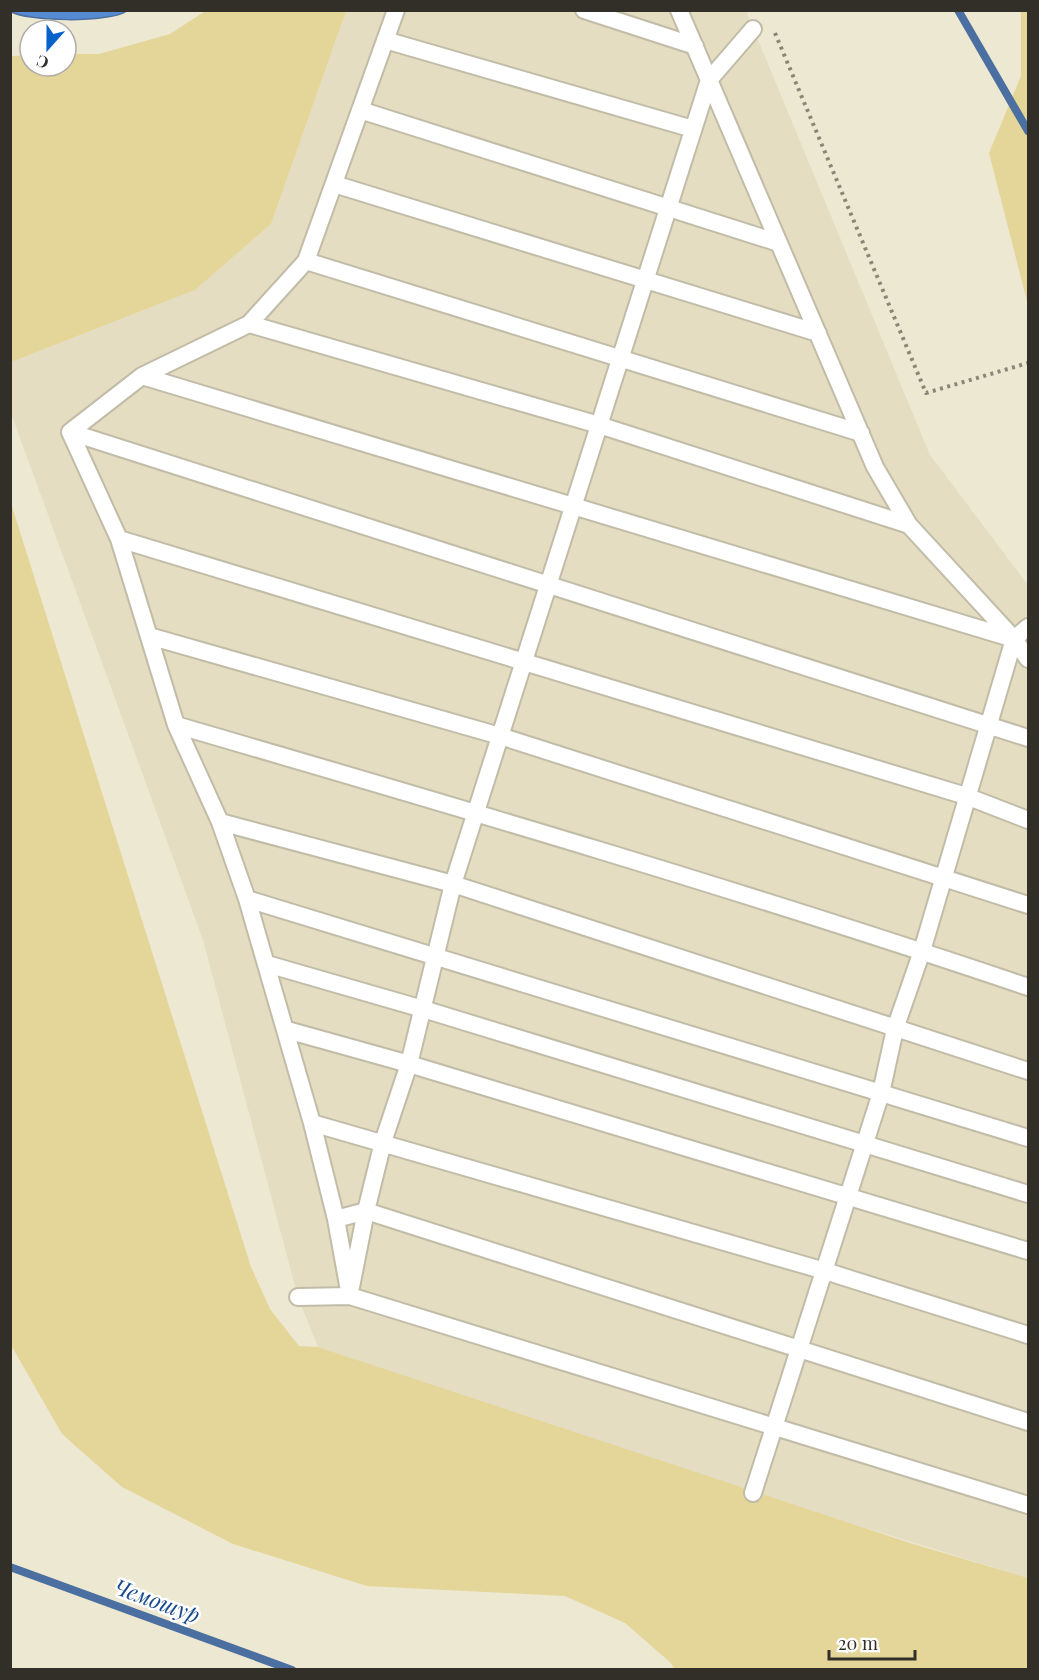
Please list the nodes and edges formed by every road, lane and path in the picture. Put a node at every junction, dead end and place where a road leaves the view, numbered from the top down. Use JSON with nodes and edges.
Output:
{"nodes":[{"id":1,"x":396,"y":10,"type":"edge"},
{"id":2,"x":584,"y":10,"type":"edge"},
{"id":3,"x":680,"y":10,"type":"edge"},
{"id":4,"x":753,"y":29,"type":"dead end"},
{"id":5,"x":774,"y":32,"type":"dead end"},
{"id":6,"x":385,"y":40,"type":"junction"},
{"id":7,"x":695,"y":46,"type":"junction"},
{"id":8,"x":709,"y":80,"type":"junction"},
{"id":9,"x":360,"y":110,"type":"junction"},
{"id":10,"x":693,"y":129,"type":"junction"},
{"id":11,"x":334,"y":184,"type":"junction"},
{"id":12,"x":669,"y":206,"type":"junction"},
{"id":13,"x":779,"y":243,"type":"junction"},
{"id":14,"x":306,"y":261,"type":"junction"},
{"id":15,"x":645,"y":281,"type":"junction"},
{"id":16,"x":249,"y":324,"type":"junction"},
{"id":17,"x":818,"y":333,"type":"junction"},
{"id":18,"x":621,"y":357,"type":"junction"},
{"id":19,"x":1029,"y":363,"type":"edge"},
{"id":20,"x":142,"y":376,"type":"junction"},
{"id":21,"x":599,"y":425,"type":"junction"},
{"id":22,"x":70,"y":432,"type":"junction"},
{"id":23,"x":861,"y":433,"type":"junction"},
{"id":24,"x":573,"y":506,"type":"junction"},
{"id":25,"x":909,"y":525,"type":"junction"},
{"id":26,"x":119,"y":540,"type":"junction"},
{"id":27,"x":547,"y":586,"type":"junction"},
{"id":28,"x":1029,"y":627,"type":"edge"},
{"id":29,"x":149,"y":636,"type":"junction"},
{"id":30,"x":1014,"y":639,"type":"junction"},
{"id":31,"x":1029,"y":659,"type":"edge"},
{"id":32,"x":523,"y":663,"type":"junction"},
{"id":33,"x":176,"y":725,"type":"junction"},
{"id":34,"x":988,"y":725,"type":"junction"},
{"id":35,"x":500,"y":736,"type":"junction"},
{"id":36,"x":1029,"y":738,"type":"edge"},
{"id":37,"x":966,"y":796,"type":"junction"},
{"id":38,"x":476,"y":813,"type":"junction"},
{"id":39,"x":1029,"y":820,"type":"edge"},
{"id":40,"x":220,"y":822,"type":"junction"},
{"id":41,"x":943,"y":878,"type":"junction"},
{"id":42,"x":453,"y":884,"type":"junction"},
{"id":43,"x":247,"y":899,"type":"junction"},
{"id":44,"x":1029,"y":905,"type":"edge"},
{"id":45,"x":922,"y":951,"type":"junction"},
{"id":46,"x":437,"y":958,"type":"junction"},
{"id":47,"x":267,"y":964,"type":"junction"},
{"id":48,"x":1029,"y":987,"type":"edge"},
{"id":49,"x":423,"y":1009,"type":"junction"},
{"id":50,"x":895,"y":1029,"type":"junction"},
{"id":51,"x":287,"y":1030,"type":"junction"},
{"id":52,"x":409,"y":1064,"type":"junction"},
{"id":53,"x":1029,"y":1071,"type":"edge"},
{"id":54,"x":880,"y":1093,"type":"junction"},
{"id":55,"x":312,"y":1123,"type":"junction"},
{"id":56,"x":1029,"y":1137,"type":"edge"},
{"id":57,"x":383,"y":1142,"type":"junction"},
{"id":58,"x":865,"y":1143,"type":"junction"},
{"id":59,"x":1029,"y":1194,"type":"edge"},
{"id":60,"x":848,"y":1195,"type":"junction"},
{"id":61,"x":366,"y":1211,"type":"junction"},
{"id":62,"x":336,"y":1219,"type":"junction"},
{"id":63,"x":1029,"y":1251,"type":"edge"},
{"id":64,"x":825,"y":1271,"type":"junction"},
{"id":65,"x":350,"y":1296,"type":"junction"},
{"id":66,"x":298,"y":1297,"type":"dead end"},
{"id":67,"x":1029,"y":1335,"type":"edge"},
{"id":68,"x":800,"y":1350,"type":"junction"},
{"id":69,"x":1029,"y":1422,"type":"edge"},
{"id":70,"x":776,"y":1427,"type":"junction"},
{"id":71,"x":753,"y":1493,"type":"dead end"},
{"id":72,"x":1029,"y":1505,"type":"edge"}],
"edges":[{"from":1,"to":6,"type":"lane"},
{"from":2,"to":7,"type":"lane"},
{"from":3,"to":7,"type":"lane"},
{"from":4,"to":8,"type":"lane"},
{"from":5,"to":19,"type":"path"},
{"from":6,"to":9,"type":"lane"},
{"from":6,"to":10,"type":"lane"},
{"from":7,"to":8,"type":"lane"},
{"from":8,"to":10,"type":"lane"},
{"from":8,"to":13,"type":"lane"},
{"from":9,"to":11,"type":"lane"},
{"from":9,"to":12,"type":"lane"},
{"from":10,"to":12,"type":"lane"},
{"from":11,"to":14,"type":"lane"},
{"from":11,"to":15,"type":"lane"},
{"from":12,"to":13,"type":"lane"},
{"from":12,"to":15,"type":"lane"},
{"from":13,"to":17,"type":"lane"},
{"from":14,"to":16,"type":"lane"},
{"from":14,"to":18,"type":"lane"},
{"from":15,"to":17,"type":"lane"},
{"from":15,"to":18,"type":"lane"},
{"from":16,"to":20,"type":"lane"},
{"from":16,"to":21,"type":"lane"},
{"from":17,"to":23,"type":"lane"},
{"from":18,"to":21,"type":"lane"},
{"from":18,"to":23,"type":"lane"},
{"from":20,"to":22,"type":"lane"},
{"from":20,"to":24,"type":"lane"},
{"from":21,"to":24,"type":"lane"},
{"from":21,"to":25,"type":"lane"},
{"from":22,"to":26,"type":"lane"},
{"from":22,"to":27,"type":"lane"},
{"from":23,"to":25,"type":"lane"},
{"from":24,"to":27,"type":"lane"},
{"from":24,"to":30,"type":"lane"},
{"from":25,"to":30,"type":"lane"},
{"from":26,"to":29,"type":"lane"},
{"from":26,"to":32,"type":"lane"},
{"from":27,"to":32,"type":"lane"},
{"from":27,"to":34,"type":"lane"},
{"from":28,"to":30,"type":"lane"},
{"from":29,"to":33,"type":"lane"},
{"from":29,"to":35,"type":"lane"},
{"from":30,"to":31,"type":"lane"},
{"from":30,"to":34,"type":"lane"},
{"from":32,"to":35,"type":"lane"},
{"from":32,"to":37,"type":"lane"},
{"from":33,"to":38,"type":"lane"},
{"from":33,"to":40,"type":"lane"},
{"from":34,"to":36,"type":"lane"},
{"from":34,"to":37,"type":"lane"},
{"from":35,"to":38,"type":"lane"},
{"from":35,"to":41,"type":"lane"},
{"from":37,"to":39,"type":"lane"},
{"from":37,"to":41,"type":"lane"},
{"from":38,"to":42,"type":"lane"},
{"from":38,"to":45,"type":"lane"},
{"from":40,"to":42,"type":"lane"},
{"from":40,"to":43,"type":"lane"},
{"from":41,"to":44,"type":"lane"},
{"from":41,"to":45,"type":"lane"},
{"from":42,"to":46,"type":"lane"},
{"from":42,"to":50,"type":"lane"},
{"from":43,"to":46,"type":"lane"},
{"from":43,"to":47,"type":"lane"},
{"from":45,"to":48,"type":"lane"},
{"from":45,"to":50,"type":"lane"},
{"from":46,"to":49,"type":"lane"},
{"from":46,"to":54,"type":"lane"},
{"from":47,"to":49,"type":"lane"},
{"from":47,"to":51,"type":"lane"},
{"from":49,"to":52,"type":"lane"},
{"from":49,"to":58,"type":"lane"},
{"from":50,"to":53,"type":"lane"},
{"from":50,"to":54,"type":"lane"},
{"from":51,"to":52,"type":"lane"},
{"from":51,"to":55,"type":"lane"},
{"from":52,"to":57,"type":"lane"},
{"from":52,"to":60,"type":"lane"},
{"from":54,"to":56,"type":"lane"},
{"from":54,"to":58,"type":"lane"},
{"from":55,"to":57,"type":"lane"},
{"from":55,"to":62,"type":"lane"},
{"from":57,"to":61,"type":"lane"},
{"from":57,"to":64,"type":"lane"},
{"from":58,"to":59,"type":"lane"},
{"from":58,"to":60,"type":"lane"},
{"from":60,"to":63,"type":"lane"},
{"from":60,"to":64,"type":"lane"},
{"from":61,"to":62,"type":"lane"},
{"from":61,"to":65,"type":"lane"},
{"from":61,"to":68,"type":"lane"},
{"from":62,"to":65,"type":"lane"},
{"from":64,"to":67,"type":"lane"},
{"from":64,"to":68,"type":"lane"},
{"from":65,"to":66,"type":"lane"},
{"from":65,"to":70,"type":"lane"},
{"from":68,"to":69,"type":"lane"},
{"from":68,"to":70,"type":"lane"},
{"from":70,"to":71,"type":"lane"},
{"from":70,"to":72,"type":"lane"}]}
